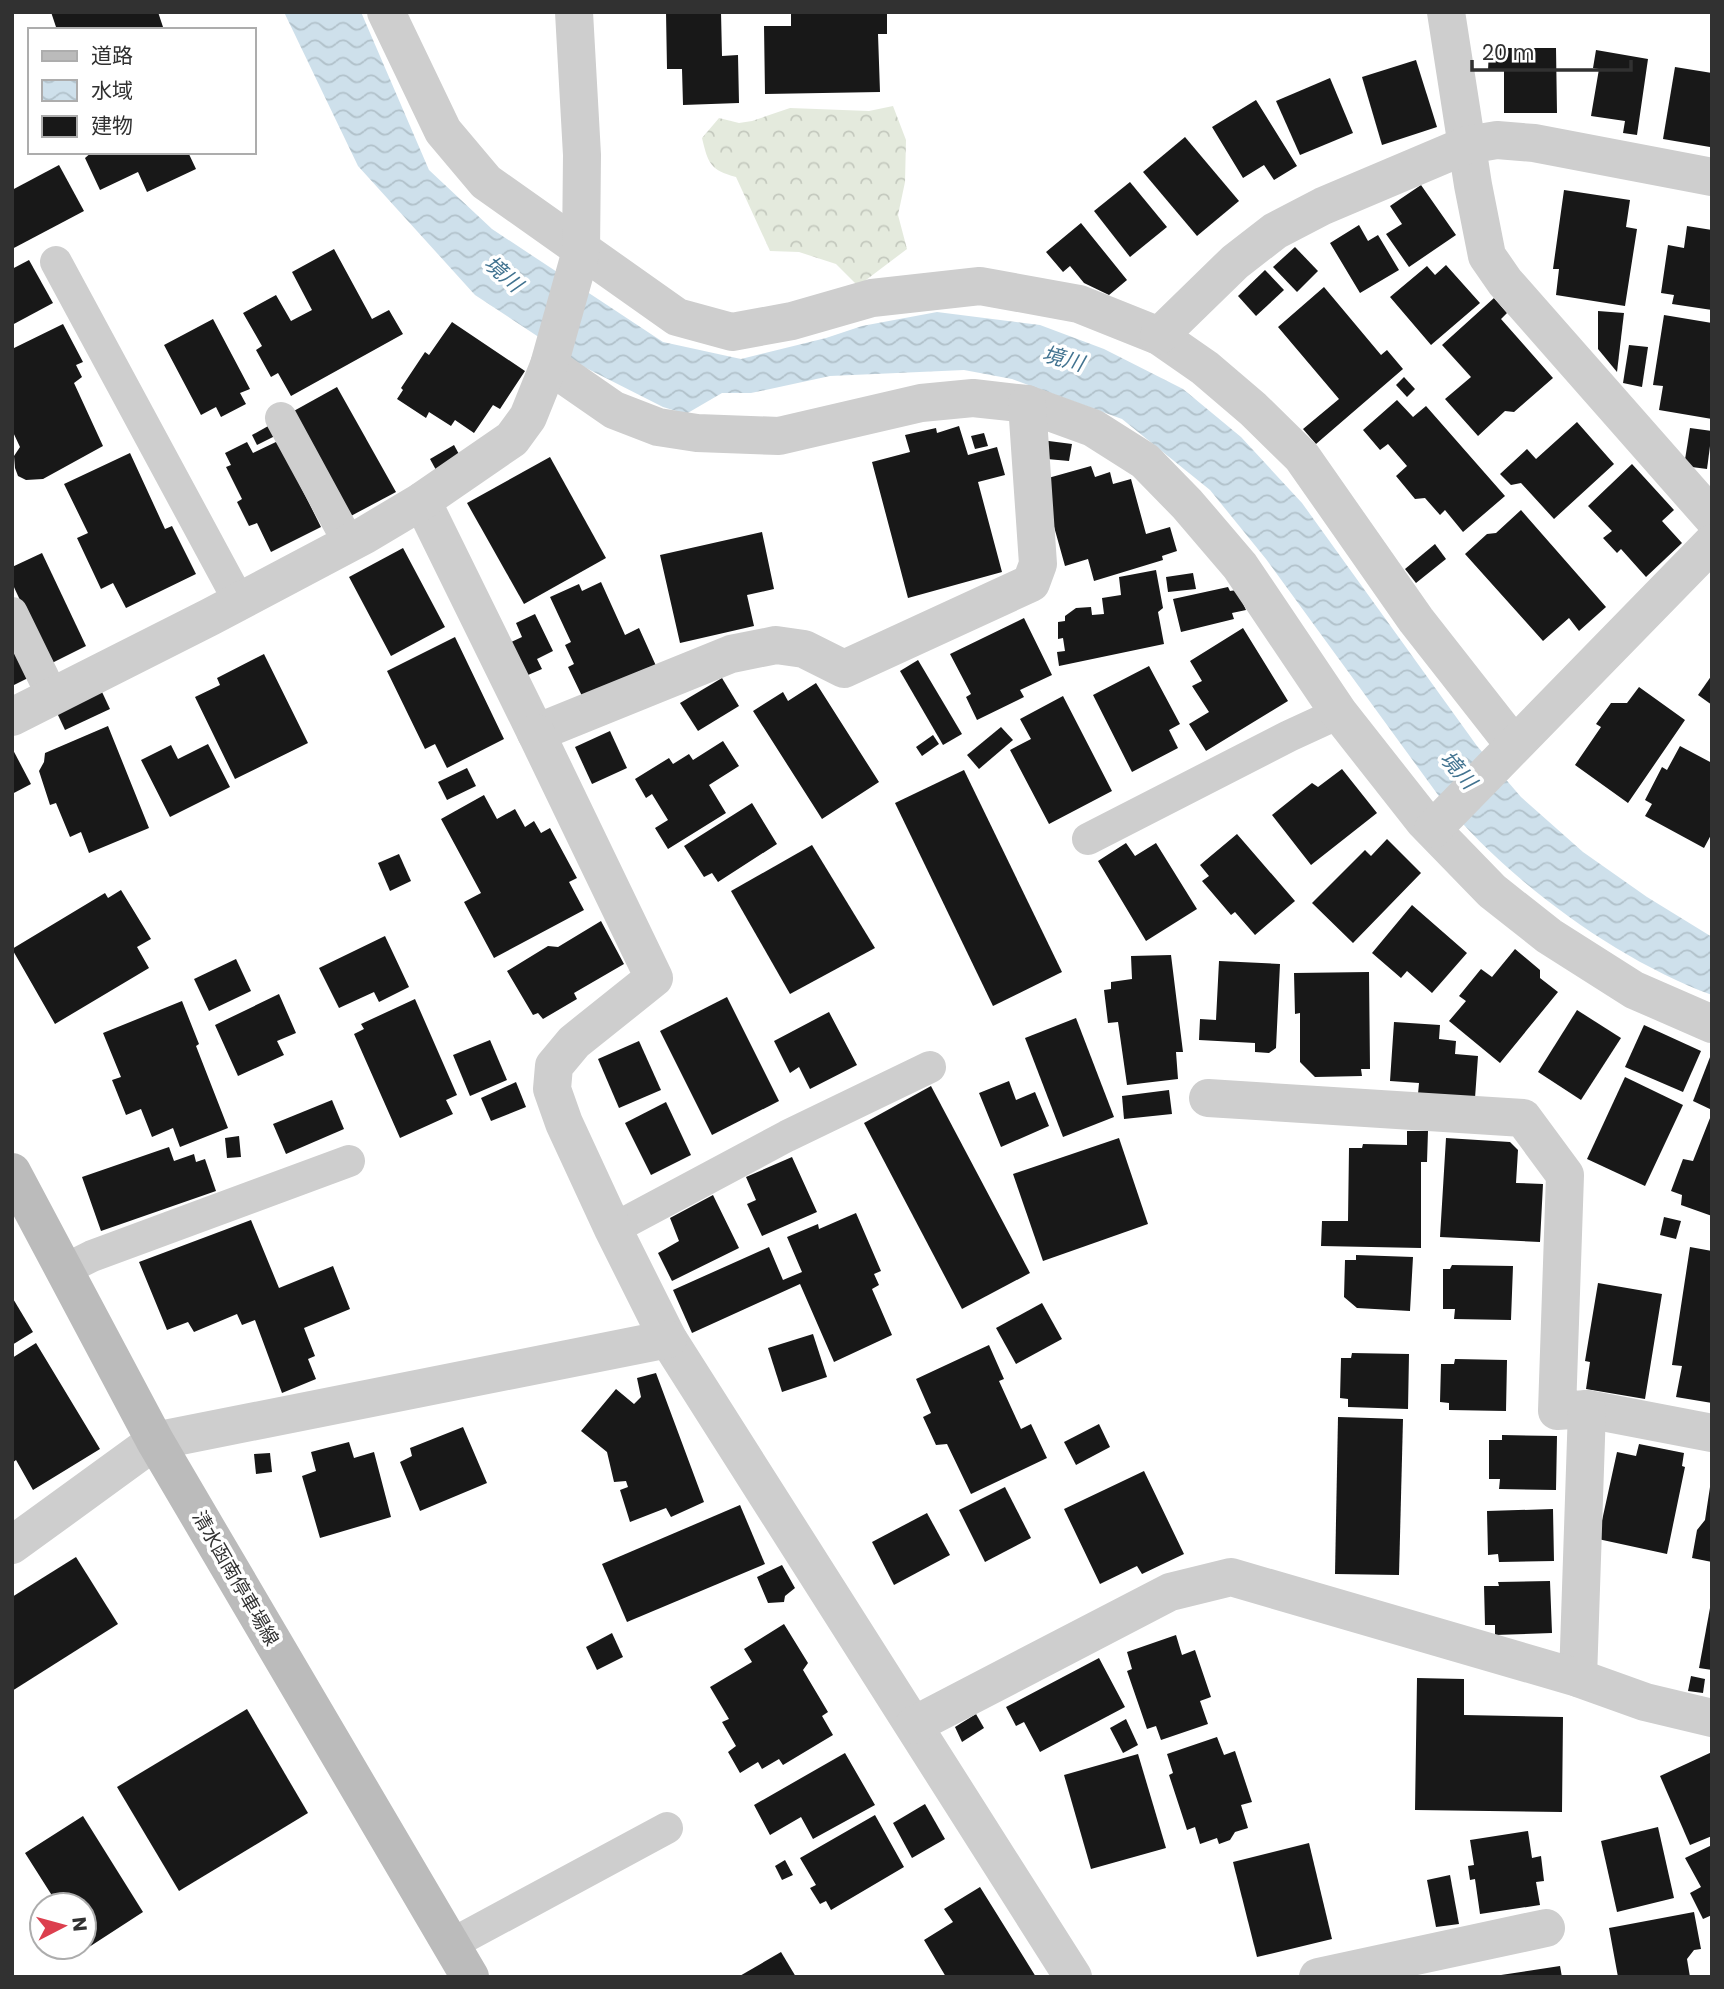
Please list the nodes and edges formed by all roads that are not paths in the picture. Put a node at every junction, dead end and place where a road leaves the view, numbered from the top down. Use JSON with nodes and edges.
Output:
{"nodes":[{"id":1,"x":386,"y":12,"type":"edge"},
{"id":2,"x":574,"y":12,"type":"edge"},
{"id":3,"x":1446,"y":12,"type":"edge"},
{"id":4,"x":1467,"y":145,"type":"junction"},
{"id":5,"x":1712,"y":177,"type":"edge"},
{"id":6,"x":581,"y":251,"type":"junction"},
{"id":7,"x":56,"y":262,"type":"dead end"},
{"id":8,"x":1159,"y":336,"type":"junction"},
{"id":9,"x":549,"y":365,"type":"junction"},
{"id":10,"x":1027,"y":404,"type":"junction"},
{"id":11,"x":281,"y":418,"type":"dead end"},
{"id":12,"x":422,"y":501,"type":"junction"},
{"id":13,"x":1712,"y":517,"type":"edge"},
{"id":14,"x":349,"y":543,"type":"junction"},
{"id":15,"x":1712,"y":543,"type":"edge"},
{"id":16,"x":239,"y":601,"type":"junction"},
{"id":17,"x":12,"y":613,"type":"edge"},
{"id":18,"x":53,"y":697,"type":"junction"},
{"id":19,"x":1339,"y":713,"type":"junction"},
{"id":20,"x":12,"y":718,"type":"edge"},
{"id":21,"x":536,"y":733,"type":"junction"},
{"id":22,"x":1514,"y":745,"type":"junction"},
{"id":23,"x":1433,"y":829,"type":"junction"},
{"id":24,"x":1088,"y":839,"type":"dead end"},
{"id":25,"x":1712,"y":1024,"type":"edge"},
{"id":26,"x":930,"y":1067,"type":"dead end"},
{"id":27,"x":1208,"y":1098,"type":"dead end"},
{"id":28,"x":349,"y":1161,"type":"dead end"},
{"id":29,"x":12,"y":1172,"type":"edge"},
{"id":30,"x":613,"y":1229,"type":"junction"},
{"id":31,"x":64,"y":1270,"type":"junction"},
{"id":32,"x":668,"y":1339,"type":"junction"},
{"id":33,"x":1587,"y":1409,"type":"junction"},
{"id":34,"x":1712,"y":1433,"type":"edge"},
{"id":35,"x":155,"y":1441,"type":"junction"},
{"id":36,"x":12,"y":1545,"type":"edge"},
{"id":37,"x":1578,"y":1678,"type":"junction"},
{"id":38,"x":1712,"y":1718,"type":"edge"},
{"id":39,"x":914,"y":1725,"type":"junction"},
{"id":40,"x":667,"y":1828,"type":"dead end"},
{"id":41,"x":1546,"y":1928,"type":"dead end"},
{"id":42,"x":458,"y":1966,"type":"edge"},
{"id":43,"x":1073,"y":1977,"type":"edge"},
{"id":44,"x":1318,"y":1977,"type":"edge"}],
"edges":[{"from":1,"to":6,"type":"street"},
{"from":2,"to":6,"type":"street"},
{"from":3,"to":4,"type":"street"},
{"from":4,"to":5,"type":"street"},
{"from":4,"to":8,"type":"street"},
{"from":4,"to":13,"type":"street"},
{"from":6,"to":8,"type":"street"},
{"from":6,"to":9,"type":"street"},
{"from":7,"to":16,"type":"lane"},
{"from":8,"to":22,"type":"street"},
{"from":9,"to":10,"type":"street"},
{"from":9,"to":12,"type":"street"},
{"from":10,"to":19,"type":"street"},
{"from":10,"to":21,"type":"street"},
{"from":11,"to":14,"type":"lane"},
{"from":12,"to":14,"type":"street"},
{"from":12,"to":21,"type":"street"},
{"from":14,"to":16,"type":"street"},
{"from":15,"to":22,"type":"street"},
{"from":16,"to":18,"type":"street"},
{"from":17,"to":18,"type":"lane"},
{"from":18,"to":20,"type":"street"},
{"from":19,"to":23,"type":"street"},
{"from":19,"to":24,"type":"lane"},
{"from":21,"to":30,"type":"street"},
{"from":22,"to":23,"type":"street"},
{"from":23,"to":25,"type":"street"},
{"from":26,"to":30,"type":"lane"},
{"from":27,"to":33,"type":"street"},
{"from":28,"to":31,"type":"lane"},
{"from":29,"to":31,"type":"main road","name":"清水函南停車場線"},
{"from":30,"to":32,"type":"street"},
{"from":31,"to":35,"type":"main road","name":"清水函南停車場線"},
{"from":32,"to":35,"type":"street"},
{"from":32,"to":39,"type":"street"},
{"from":33,"to":34,"type":"street"},
{"from":33,"to":37,"type":"street"},
{"from":35,"to":36,"type":"street"},
{"from":35,"to":42,"type":"main road","name":"清水函南停車場線"},
{"from":37,"to":38,"type":"street"},
{"from":37,"to":39,"type":"street"},
{"from":39,"to":43,"type":"street"},
{"from":40,"to":42,"type":"lane"},
{"from":41,"to":44,"type":"street"}]}
